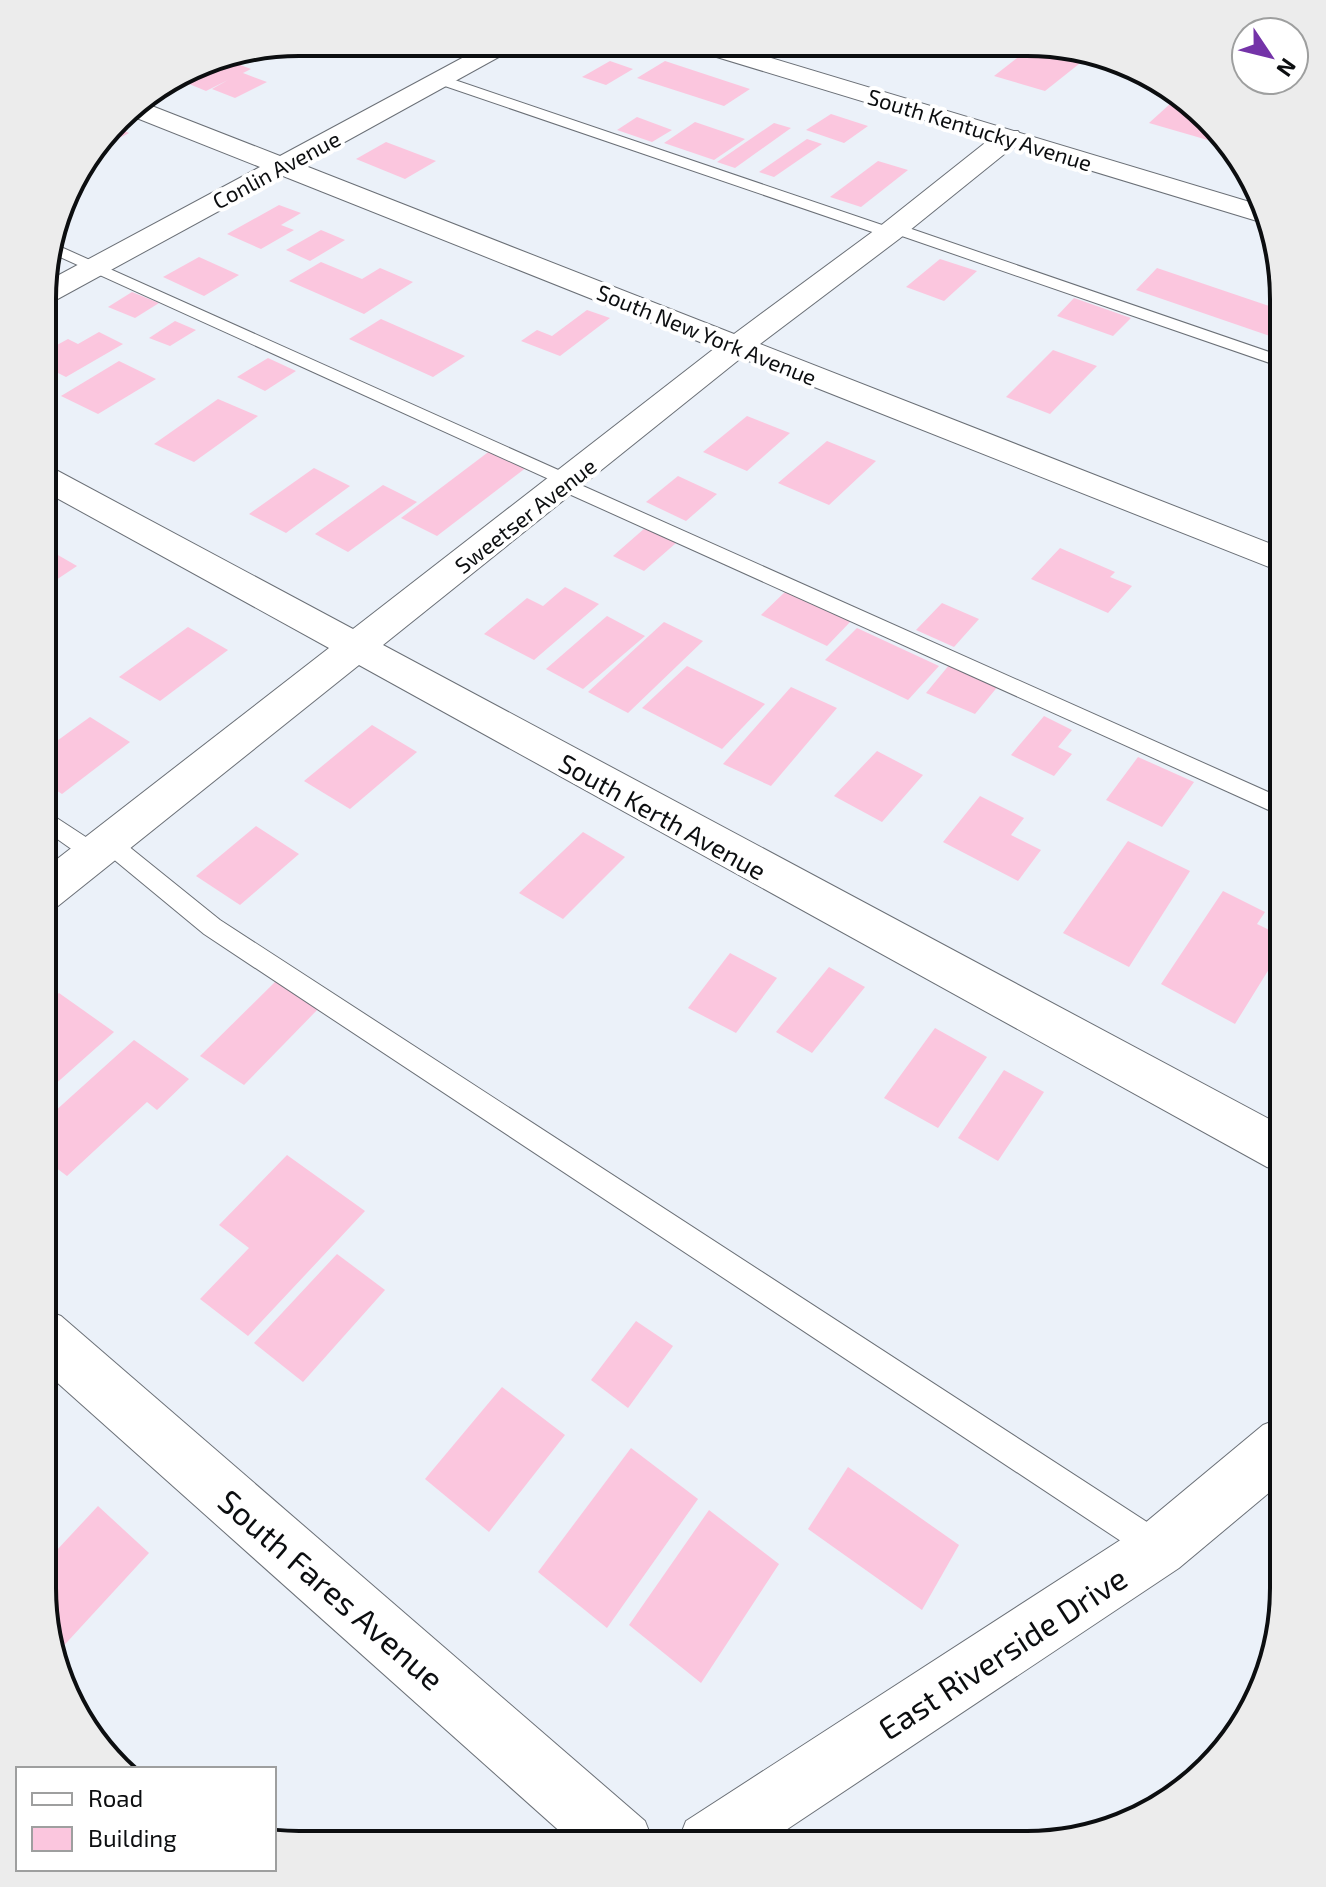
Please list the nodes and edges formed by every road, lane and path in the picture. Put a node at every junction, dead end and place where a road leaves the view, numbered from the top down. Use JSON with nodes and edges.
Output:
{"nodes":[{"id":1,"x":484,"y":56,"type":"edge"},
{"id":2,"x":738,"y":56,"type":"edge"},
{"id":3,"x":441,"y":80,"type":"junction"},
{"id":4,"x":145,"y":112,"type":"edge"},
{"id":5,"x":1009,"y":137,"type":"junction"},
{"id":6,"x":281,"y":166,"type":"junction"},
{"id":7,"x":1254,"y":212,"type":"edge"},
{"id":8,"x":892,"y":230,"type":"junction"},
{"id":9,"x":61,"y":252,"type":"edge"},
{"id":10,"x":94,"y":267,"type":"junction"},
{"id":11,"x":57,"y":288,"type":"edge"},
{"id":12,"x":737,"y":346,"type":"junction"},
{"id":13,"x":1270,"y":358,"type":"edge"},
{"id":14,"x":568,"y":481,"type":"junction"},
{"id":15,"x":56,"y":484,"type":"edge"},
{"id":16,"x":1270,"y":556,"type":"edge"},
{"id":17,"x":355,"y":648,"type":"junction"},
{"id":18,"x":1270,"y":803,"type":"edge"},
{"id":19,"x":56,"y":824,"type":"edge"},
{"id":20,"x":102,"y":848,"type":"junction"},
{"id":21,"x":56,"y":884,"type":"edge"},
{"id":22,"x":1269,"y":1144,"type":"edge"},
{"id":23,"x":56,"y":1346,"type":"edge"},
{"id":24,"x":1269,"y":1457,"type":"edge"},
{"id":25,"x":1159,"y":1548,"type":"junction"},
{"id":26,"x":607,"y":1831,"type":"edge"},
{"id":27,"x":729,"y":1831,"type":"edge"}],
"edges":[{"from":1,"to":3,"type":"street","name":"Conlin Avenue"},
{"from":2,"to":5,"type":"street","name":"South Kentucky Avenue"},
{"from":3,"to":6,"type":"street","name":"Conlin Avenue"},
{"from":3,"to":8,"type":"lane"},
{"from":4,"to":6,"type":"street","name":"South New York Avenue"},
{"from":5,"to":7,"type":"street","name":"South Kentucky Avenue"},
{"from":5,"to":8,"type":"street","name":"Sweetser Avenue"},
{"from":6,"to":10,"type":"street","name":"Conlin Avenue"},
{"from":6,"to":12,"type":"street","name":"South New York Avenue"},
{"from":8,"to":12,"type":"street","name":"Sweetser Avenue"},
{"from":8,"to":13,"type":"lane"},
{"from":9,"to":10,"type":"lane"},
{"from":10,"to":11,"type":"street","name":"Conlin Avenue"},
{"from":10,"to":14,"type":"lane"},
{"from":12,"to":14,"type":"street","name":"Sweetser Avenue"},
{"from":12,"to":16,"type":"street","name":"South New York Avenue"},
{"from":14,"to":17,"type":"street","name":"Sweetser Avenue"},
{"from":14,"to":18,"type":"lane"},
{"from":15,"to":17,"type":"street","name":"South Kerth Avenue"},
{"from":17,"to":20,"type":"street","name":"Sweetser Avenue"},
{"from":17,"to":22,"type":"street","name":"South Kerth Avenue"},
{"from":19,"to":20,"type":"lane"},
{"from":20,"to":21,"type":"street","name":"Sweetser Avenue"},
{"from":20,"to":25,"type":"lane"},
{"from":23,"to":26,"type":"street","name":"South Fares Avenue"},
{"from":24,"to":25,"type":"street","name":"East Riverside Drive"},
{"from":25,"to":27,"type":"street","name":"East Riverside Drive"}]}
